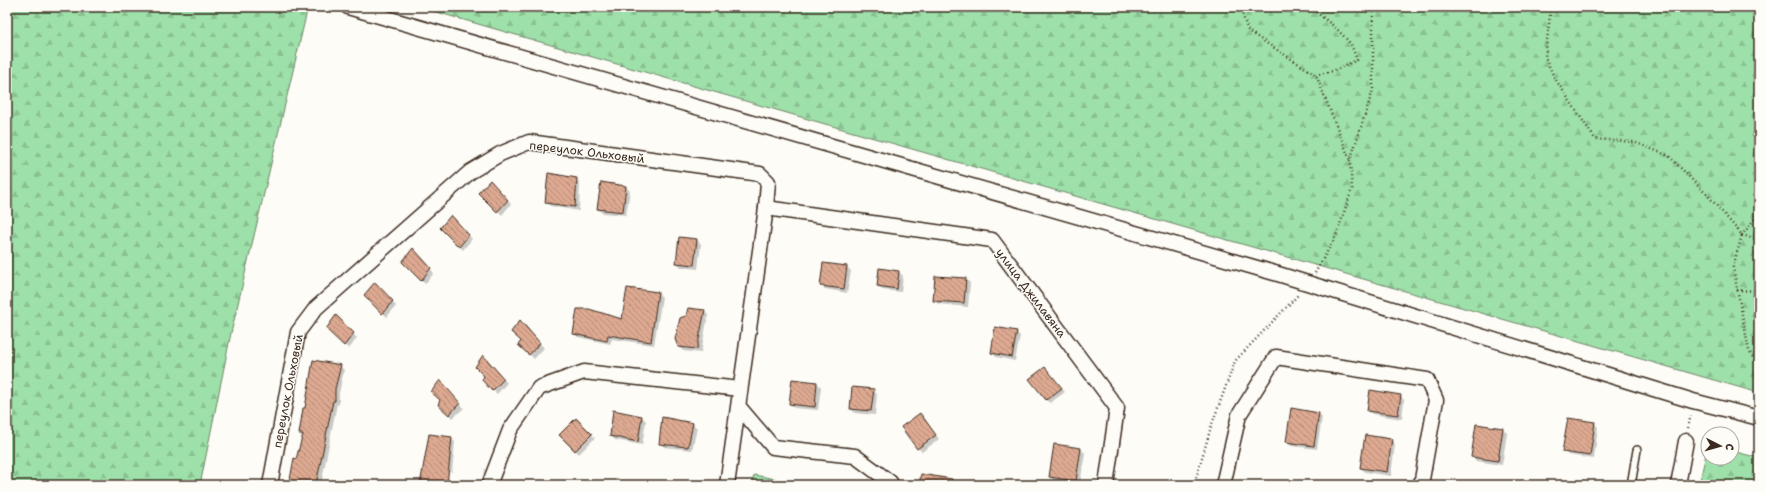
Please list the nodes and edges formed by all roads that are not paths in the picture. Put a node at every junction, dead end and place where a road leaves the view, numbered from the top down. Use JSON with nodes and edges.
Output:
{"nodes":[{"id":1,"x":348,"y":7,"type":"edge"},
{"id":2,"x":766,"y":208,"type":"junction"},
{"id":3,"x":740,"y":389,"type":"junction"},
{"id":4,"x":739,"y":407,"type":"junction"},
{"id":5,"x":1759,"y":418,"type":"edge"},
{"id":6,"x":1686,"y":441,"type":"road end"},
{"id":7,"x":1637,"y":450,"type":"dead end"},
{"id":8,"x":270,"y":485,"type":"edge"},
{"id":9,"x":489,"y":485,"type":"edge"},
{"id":10,"x":727,"y":485,"type":"edge"},
{"id":11,"x":889,"y":485,"type":"edge"},
{"id":12,"x":1106,"y":485,"type":"edge"},
{"id":13,"x":1223,"y":485,"type":"edge"},
{"id":14,"x":1421,"y":485,"type":"edge"},
{"id":15,"x":1631,"y":485,"type":"edge"},
{"id":16,"x":1678,"y":485,"type":"edge"}],
"edges":[{"from":1,"to":5,"type":"street"},
{"from":2,"to":3,"type":"street","name":"переулок Ольховый"},
{"from":2,"to":8,"type":"street","name":"переулок Ольховый"},
{"from":2,"to":12,"type":"street","name":"улица Джилавяна"},
{"from":3,"to":4,"type":"street","name":"переулок Ольховый"},
{"from":3,"to":9,"type":"street"},
{"from":4,"to":10,"type":"street","name":"переулок Ольховый"},
{"from":4,"to":11,"type":"street"},
{"from":6,"to":16,"type":"street"},
{"from":7,"to":15,"type":"lane"},
{"from":13,"to":14,"type":"street"}]}
